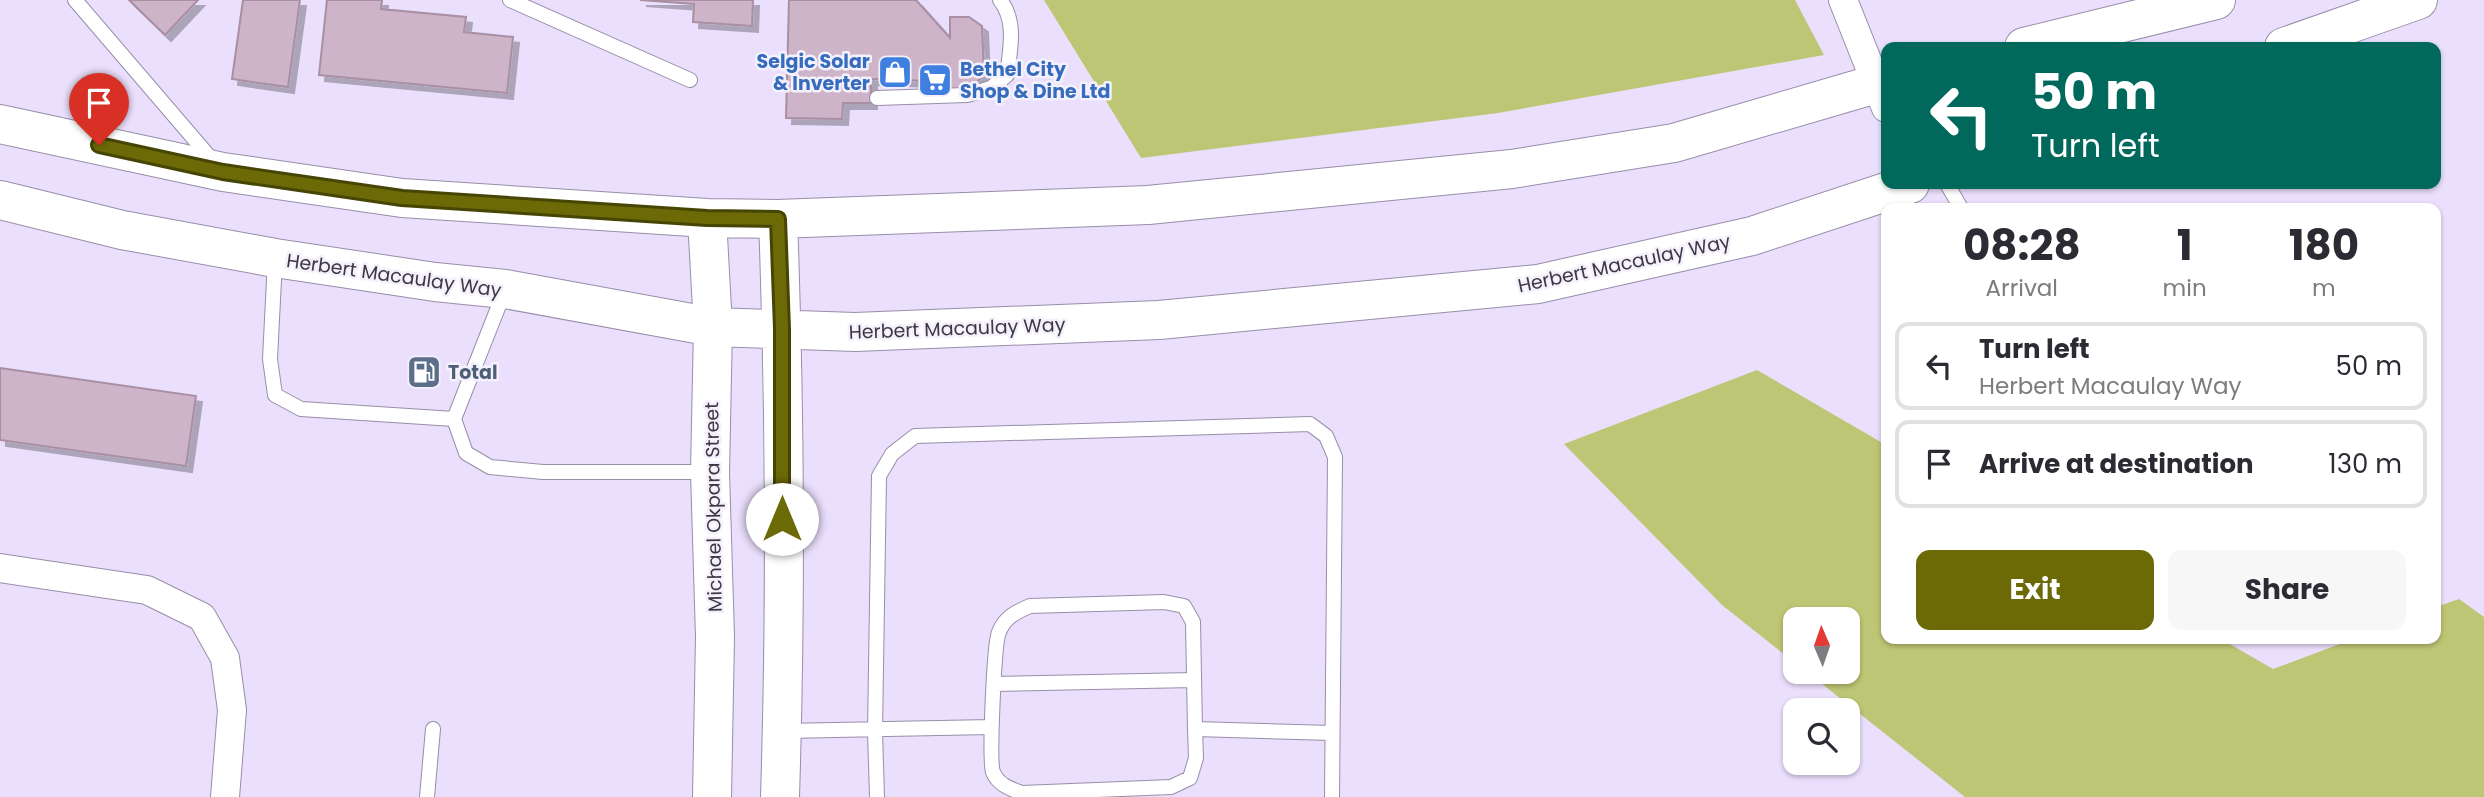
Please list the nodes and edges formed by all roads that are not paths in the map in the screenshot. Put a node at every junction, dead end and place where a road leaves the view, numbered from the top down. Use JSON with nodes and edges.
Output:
{"nodes":[{"id":1,"x":75,"y":0,"type":"edge"},
{"id":2,"x":510,"y":0,"type":"edge"},
{"id":3,"x":999,"y":0,"type":"edge"},
{"id":4,"x":1843,"y":0,"type":"edge"},
{"id":5,"x":2216,"y":0,"type":"edge"},
{"id":6,"x":2418,"y":0,"type":"edge"},
{"id":7,"x":2044,"y":42,"type":"edge"},
{"id":8,"x":2298,"y":42,"type":"edge"},
{"id":9,"x":690,"y":80,"type":"dead end"},
{"id":10,"x":1881,"y":86,"type":"edge"},
{"id":11,"x":1881,"y":91,"type":"edge"},
{"id":12,"x":877,"y":98,"type":"dead end"},
{"id":13,"x":0,"y":124,"type":"edge"},
{"id":14,"x":223,"y":172,"type":"junction"},
{"id":15,"x":1895,"y":189,"type":"edge"},
{"id":16,"x":0,"y":200,"type":"edge"},
{"id":17,"x":707,"y":218,"type":"junction"},
{"id":18,"x":778,"y":219,"type":"junction"},
{"id":19,"x":275,"y":258,"type":"junction"},
{"id":20,"x":505,"y":289,"type":"junction"},
{"id":21,"x":713,"y":327,"type":"junction"},
{"id":22,"x":782,"y":329,"type":"junction"},
{"id":23,"x":454,"y":419,"type":"junction"},
{"id":24,"x":710,"y":472,"type":"junction"},
{"id":25,"x":0,"y":568,"type":"edge"},
{"id":26,"x":1194,"y":680,"type":"junction"},
{"id":27,"x":994,"y":684,"type":"junction"},
{"id":28,"x":991,"y":727,"type":"junction"},
{"id":29,"x":433,"y":729,"type":"dead end"},
{"id":30,"x":1195,"y":729,"type":"junction"},
{"id":31,"x":782,"y":731,"type":"junction"},
{"id":32,"x":875,"y":731,"type":"junction"},
{"id":33,"x":1332,"y":733,"type":"junction"},
{"id":34,"x":225,"y":797,"type":"edge"},
{"id":35,"x":427,"y":797,"type":"edge"},
{"id":36,"x":712,"y":797,"type":"edge"},
{"id":37,"x":779,"y":797,"type":"edge"},
{"id":38,"x":877,"y":797,"type":"edge"},
{"id":39,"x":1332,"y":797,"type":"edge"}],
"edges":[{"from":1,"to":14,"type":"lane"},
{"from":2,"to":9,"type":"lane"},
{"from":3,"to":12,"type":"lane"},
{"from":4,"to":10,"type":"street"},
{"from":5,"to":7,"type":"main road"},
{"from":6,"to":8,"type":"main road"},
{"from":11,"to":18,"type":"main road"},
{"from":13,"to":14,"type":"main road"},
{"from":14,"to":17,"type":"main road"},
{"from":15,"to":22,"type":"main road","name":"Herbert Macaulay Way"},
{"from":16,"to":19,"type":"main road","name":"Herbert Macaulay Way"},
{"from":17,"to":18,"type":"main road"},
{"from":17,"to":21,"type":"main road","name":"Michael Okpara Street"},
{"from":18,"to":22,"type":"main road"},
{"from":19,"to":20,"type":"main road","name":"Herbert Macaulay Way"},
{"from":19,"to":23,"type":"lane"},
{"from":20,"to":21,"type":"main road","name":"Herbert Macaulay Way"},
{"from":20,"to":23,"type":"lane"},
{"from":21,"to":22,"type":"main road","name":"Herbert Macaulay Way"},
{"from":21,"to":24,"type":"main road","name":"Michael Okpara Street"},
{"from":22,"to":31,"type":"main road"},
{"from":23,"to":24,"type":"lane"},
{"from":24,"to":36,"type":"main road","name":"Michael Okpara Street"},
{"from":25,"to":34,"type":"street"},
{"from":26,"to":27,"type":"lane"},
{"from":26,"to":27,"type":"lane"},
{"from":26,"to":30,"type":"lane"},
{"from":27,"to":28,"type":"lane"},
{"from":28,"to":30,"type":"lane"},
{"from":28,"to":32,"type":"lane"},
{"from":29,"to":35,"type":"lane"},
{"from":30,"to":33,"type":"lane"},
{"from":31,"to":32,"type":"lane"},
{"from":31,"to":37,"type":"main road"},
{"from":32,"to":33,"type":"lane"},
{"from":32,"to":38,"type":"lane"},
{"from":33,"to":39,"type":"lane"}]}
